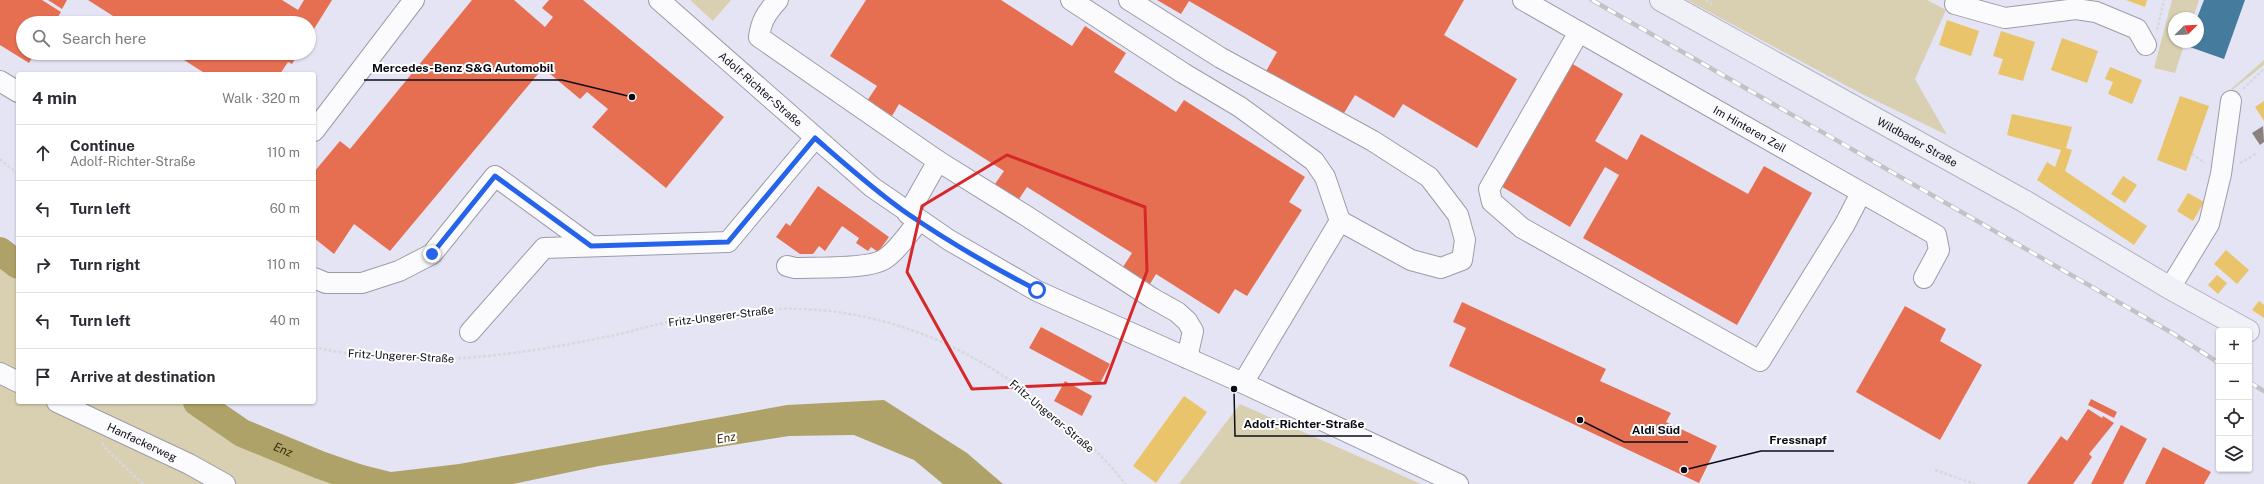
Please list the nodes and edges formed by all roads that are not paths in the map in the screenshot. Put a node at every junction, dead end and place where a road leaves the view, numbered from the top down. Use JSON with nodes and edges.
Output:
{"nodes":[{"id":1,"x":414,"y":0,"type":"edge"},
{"id":2,"x":659,"y":0,"type":"edge"},
{"id":3,"x":778,"y":0,"type":"edge"},
{"id":4,"x":1071,"y":0,"type":"edge"},
{"id":5,"x":1129,"y":0,"type":"edge"},
{"id":6,"x":1523,"y":0,"type":"edge"},
{"id":7,"x":1661,"y":0,"type":"edge"},
{"id":8,"x":1953,"y":1,"type":"edge"},
{"id":9,"x":1579,"y":32,"type":"junction"},
{"id":10,"x":2146,"y":45,"type":"road end"},
{"id":11,"x":0,"y":81,"type":"edge"},
{"id":12,"x":16,"y":91,"type":"edge"},
{"id":13,"x":2231,"y":101,"type":"road end"},
{"id":14,"x":316,"y":128,"type":"edge"},
{"id":15,"x":815,"y":138,"type":"junction"},
{"id":16,"x":938,"y":161,"type":"junction"},
{"id":17,"x":1861,"y":193,"type":"junction"},
{"id":18,"x":913,"y":217,"type":"junction"},
{"id":19,"x":1340,"y":221,"type":"junction"},
{"id":20,"x":591,"y":246,"type":"junction"},
{"id":21,"x":787,"y":266,"type":"dead end"},
{"id":22,"x":1924,"y":278,"type":"dead end"},
{"id":23,"x":316,"y":279,"type":"edge"},
{"id":24,"x":2170,"y":288,"type":"junction"},
{"id":25,"x":2243,"y":328,"type":"edge"},
{"id":26,"x":470,"y":332,"type":"dead end"},
{"id":27,"x":2252,"y":333,"type":"edge"},
{"id":28,"x":2264,"y":340,"type":"edge"},
{"id":29,"x":1187,"y":358,"type":"junction"},
{"id":30,"x":0,"y":373,"type":"edge"},
{"id":31,"x":16,"y":381,"type":"edge"},
{"id":32,"x":1243,"y":383,"type":"junction"},
{"id":33,"x":61,"y":404,"type":"edge"},
{"id":34,"x":226,"y":484,"type":"edge"},
{"id":35,"x":1458,"y":484,"type":"edge"}],
"edges":[{"from":1,"to":14,"type":"street"},
{"from":2,"to":15,"type":"street","name":"Adolf-Richter-Straße"},
{"from":3,"to":16,"type":"street"},
{"from":4,"to":19,"type":"street"},
{"from":5,"to":19,"type":"street"},
{"from":6,"to":9,"type":"street","name":"Im Hinteren Zeil"},
{"from":7,"to":24,"type":"main road","name":"Wildbader Straße"},
{"from":8,"to":10,"type":"street"},
{"from":9,"to":17,"type":"street","name":"Im Hinteren Zeil"},
{"from":9,"to":17,"type":"street"},
{"from":11,"to":12,"type":"street"},
{"from":13,"to":24,"type":"street"},
{"from":15,"to":18,"type":"street","name":"Adolf-Richter-Straße"},
{"from":15,"to":20,"type":"street"},
{"from":16,"to":18,"type":"street"},
{"from":16,"to":29,"type":"street"},
{"from":17,"to":22,"type":"street","name":"Im Hinteren Zeil"},
{"from":18,"to":21,"type":"street"},
{"from":18,"to":29,"type":"street","name":"Adolf-Richter-Straße"},
{"from":19,"to":32,"type":"street"},
{"from":20,"to":23,"type":"street"},
{"from":20,"to":26,"type":"street"},
{"from":24,"to":25,"type":"main road","name":"Wildbader Straße"},
{"from":27,"to":28,"type":"main road","name":"Wildbader Straße"},
{"from":29,"to":32,"type":"street","name":"Adolf-Richter-Straße"},
{"from":30,"to":31,"type":"street"},
{"from":32,"to":35,"type":"street","name":"Adolf-Richter-Straße"},
{"from":33,"to":34,"type":"street","name":"Hanfackerweg"}]}
